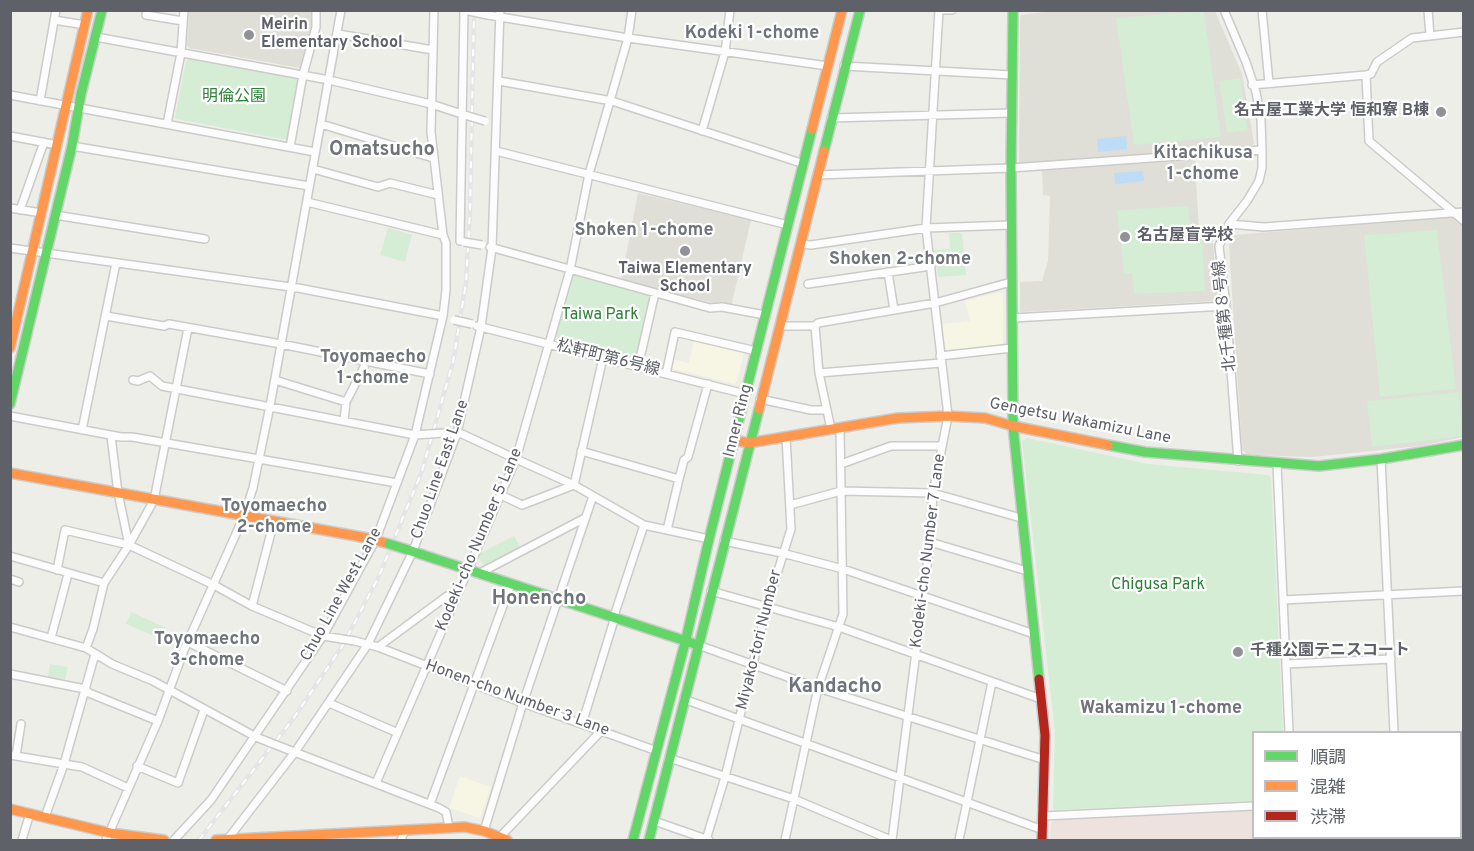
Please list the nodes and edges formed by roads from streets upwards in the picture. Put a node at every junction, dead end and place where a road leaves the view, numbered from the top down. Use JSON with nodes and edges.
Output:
{"nodes":[{"id":1,"x":56,"y":10,"type":"edge"},
{"id":2,"x":88,"y":10,"type":"edge"},
{"id":3,"x":102,"y":10,"type":"edge"},
{"id":4,"x":147,"y":10,"type":"edge"},
{"id":5,"x":184,"y":10,"type":"edge"},
{"id":6,"x":316,"y":10,"type":"edge"},
{"id":7,"x":341,"y":10,"type":"edge"},
{"id":8,"x":434,"y":10,"type":"edge"},
{"id":9,"x":632,"y":10,"type":"edge"},
{"id":10,"x":730,"y":10,"type":"edge"},
{"id":11,"x":842,"y":10,"type":"edge"},
{"id":12,"x":860,"y":10,"type":"edge"},
{"id":13,"x":952,"y":10,"type":"edge"},
{"id":14,"x":1012,"y":10,"type":"edge"},
{"id":15,"x":1224,"y":10,"type":"edge"},
{"id":16,"x":1262,"y":10,"type":"edge"},
{"id":17,"x":1428,"y":10,"type":"edge"},
{"id":18,"x":467,"y":11,"type":"edge"},
{"id":19,"x":939,"y":11,"type":"edge"},
{"id":20,"x":500,"y":13,"type":"edge"},
{"id":21,"x":54,"y":20,"type":"junction"},
{"id":22,"x":183,"y":21,"type":"junction"},
{"id":23,"x":85,"y":25,"type":"junction"},
{"id":24,"x":1464,"y":32,"type":"edge"},
{"id":25,"x":338,"y":34,"type":"junction"},
{"id":26,"x":1430,"y":36,"type":"junction"},
{"id":27,"x":96,"y":37,"type":"junction"},
{"id":28,"x":628,"y":38,"type":"junction"},
{"id":29,"x":433,"y":50,"type":"junction"},
{"id":30,"x":725,"y":52,"type":"junction"},
{"id":31,"x":181,"y":53,"type":"junction"},
{"id":32,"x":828,"y":66,"type":"junction"},
{"id":33,"x":844,"y":66,"type":"junction"},
{"id":34,"x":936,"y":71,"type":"junction"},
{"id":35,"x":303,"y":75,"type":"junction"},
{"id":36,"x":1012,"y":75,"type":"junction"},
{"id":37,"x":1366,"y":75,"type":"junction"},
{"id":38,"x":329,"y":80,"type":"junction"},
{"id":39,"x":499,"y":81,"type":"junction"},
{"id":40,"x":1269,"y":83,"type":"junction"},
{"id":41,"x":1252,"y":85,"type":"junction"},
{"id":42,"x":10,"y":95,"type":"edge"},
{"id":43,"x":40,"y":101,"type":"junction"},
{"id":44,"x":612,"y":101,"type":"junction"},
{"id":45,"x":431,"y":104,"type":"junction"},
{"id":46,"x":66,"y":105,"type":"junction"},
{"id":47,"x":79,"y":108,"type":"junction"},
{"id":48,"x":1011,"y":113,"type":"junction"},
{"id":49,"x":466,"y":115,"type":"junction"},
{"id":50,"x":933,"y":116,"type":"junction"},
{"id":51,"x":831,"y":118,"type":"junction"},
{"id":52,"x":167,"y":124,"type":"junction"},
{"id":53,"x":321,"y":124,"type":"junction"},
{"id":54,"x":497,"y":124,"type":"junction"},
{"id":55,"x":702,"y":131,"type":"junction"},
{"id":56,"x":10,"y":136,"type":"edge"},
{"id":57,"x":44,"y":142,"type":"junction"},
{"id":58,"x":58,"y":145,"type":"junction"},
{"id":59,"x":72,"y":146,"type":"junction"},
{"id":60,"x":290,"y":147,"type":"junction"},
{"id":61,"x":1262,"y":150,"type":"junction"},
{"id":62,"x":496,"y":151,"type":"junction"},
{"id":63,"x":315,"y":152,"type":"junction"},
{"id":64,"x":434,"y":158,"type":"junction"},
{"id":65,"x":804,"y":164,"type":"junction"},
{"id":66,"x":1011,"y":168,"type":"junction"},
{"id":67,"x":313,"y":169,"type":"junction"},
{"id":68,"x":930,"y":170,"type":"junction"},
{"id":69,"x":589,"y":174,"type":"junction"},
{"id":70,"x":818,"y":176,"type":"junction"},
{"id":71,"x":309,"y":186,"type":"junction"},
{"id":72,"x":438,"y":195,"type":"junction"},
{"id":73,"x":307,"y":202,"type":"junction"},
{"id":74,"x":10,"y":208,"type":"edge"},
{"id":75,"x":20,"y":210,"type":"junction"},
{"id":76,"x":1464,"y":212,"type":"edge"},
{"id":77,"x":42,"y":213,"type":"junction"},
{"id":78,"x":1452,"y":213,"type":"junction"},
{"id":79,"x":55,"y":215,"type":"junction"},
{"id":80,"x":1464,"y":221,"type":"edge"},
{"id":81,"x":1230,"y":224,"type":"junction"},
{"id":82,"x":788,"y":225,"type":"junction"},
{"id":83,"x":1011,"y":225,"type":"junction"},
{"id":84,"x":926,"y":228,"type":"junction"},
{"id":85,"x":443,"y":235,"type":"junction"},
{"id":86,"x":205,"y":239,"type":"dead end"},
{"id":87,"x":462,"y":241,"type":"junction"},
{"id":88,"x":446,"y":243,"type":"junction"},
{"id":89,"x":800,"y":244,"type":"junction"},
{"id":90,"x":10,"y":248,"type":"edge"},
{"id":91,"x":492,"y":248,"type":"junction"},
{"id":92,"x":33,"y":251,"type":"junction"},
{"id":93,"x":46,"y":253,"type":"junction"},
{"id":94,"x":116,"y":263,"type":"junction"},
{"id":95,"x":931,"y":266,"type":"junction"},
{"id":96,"x":570,"y":270,"type":"junction"},
{"id":97,"x":888,"y":272,"type":"junction"},
{"id":98,"x":1011,"y":282,"type":"junction"},
{"id":99,"x":808,"y":284,"type":"dead end"},
{"id":100,"x":291,"y":289,"type":"junction"},
{"id":101,"x":656,"y":293,"type":"junction"},
{"id":102,"x":935,"y":303,"type":"junction"},
{"id":103,"x":1226,"y":306,"type":"junction"},
{"id":104,"x":894,"y":310,"type":"junction"},
{"id":105,"x":765,"y":315,"type":"junction"},
{"id":106,"x":106,"y":316,"type":"junction"},
{"id":107,"x":443,"y":316,"type":"junction"},
{"id":108,"x":1013,"y":318,"type":"junction"},
{"id":109,"x":779,"y":326,"type":"junction"},
{"id":110,"x":815,"y":326,"type":"junction"},
{"id":111,"x":481,"y":327,"type":"junction"},
{"id":112,"x":188,"y":328,"type":"junction"},
{"id":113,"x":281,"y":344,"type":"junction"},
{"id":114,"x":550,"y":345,"type":"junction"},
{"id":115,"x":10,"y":348,"type":"edge"},
{"id":116,"x":1012,"y":348,"type":"junction"},
{"id":117,"x":756,"y":351,"type":"junction"},
{"id":118,"x":603,"y":358,"type":"junction"},
{"id":119,"x":940,"y":360,"type":"junction"},
{"id":120,"x":365,"y":361,"type":"junction"},
{"id":121,"x":638,"y":367,"type":"junction"},
{"id":122,"x":819,"y":373,"type":"junction"},
{"id":123,"x":430,"y":374,"type":"junction"},
{"id":124,"x":666,"y":374,"type":"junction"},
{"id":125,"x":133,"y":380,"type":"dead end"},
{"id":126,"x":275,"y":380,"type":"junction"},
{"id":127,"x":708,"y":384,"type":"junction"},
{"id":128,"x":176,"y":388,"type":"junction"},
{"id":129,"x":745,"y":394,"type":"junction"},
{"id":130,"x":760,"y":399,"type":"junction"},
{"id":131,"x":346,"y":402,"type":"junction"},
{"id":132,"x":10,"y":404,"type":"edge"},
{"id":133,"x":270,"y":406,"type":"junction"},
{"id":134,"x":827,"y":410,"type":"junction"},
{"id":135,"x":10,"y":416,"type":"edge"},
{"id":136,"x":948,"y":416,"type":"junction"},
{"id":137,"x":344,"y":420,"type":"junction"},
{"id":138,"x":1012,"y":426,"type":"junction"},
{"id":139,"x":836,"y":429,"type":"junction"},
{"id":140,"x":82,"y":430,"type":"junction"},
{"id":141,"x":457,"y":433,"type":"junction"},
{"id":142,"x":415,"y":435,"type":"junction"},
{"id":143,"x":111,"y":436,"type":"junction"},
{"id":144,"x":786,"y":437,"type":"junction"},
{"id":145,"x":734,"y":440,"type":"junction"},
{"id":146,"x":165,"y":443,"type":"junction"},
{"id":147,"x":749,"y":443,"type":"junction"},
{"id":148,"x":1464,"y":445,"type":"edge"},
{"id":149,"x":942,"y":446,"type":"junction"},
{"id":150,"x":581,"y":451,"type":"junction"},
{"id":151,"x":260,"y":459,"type":"junction"},
{"id":152,"x":516,"y":459,"type":"junction"},
{"id":153,"x":1381,"y":459,"type":"junction"},
{"id":154,"x":1238,"y":461,"type":"junction"},
{"id":155,"x":841,"y":464,"type":"junction"},
{"id":156,"x":1277,"y":464,"type":"junction"},
{"id":157,"x":10,"y":473,"type":"edge"},
{"id":158,"x":679,"y":478,"type":"junction"},
{"id":159,"x":397,"y":483,"type":"junction"},
{"id":160,"x":573,"y":485,"type":"junction"},
{"id":161,"x":841,"y":491,"type":"junction"},
{"id":162,"x":118,"y":493,"type":"junction"},
{"id":163,"x":933,"y":493,"type":"junction"},
{"id":164,"x":501,"y":495,"type":"junction"},
{"id":165,"x":592,"y":496,"type":"junction"},
{"id":166,"x":154,"y":500,"type":"junction"},
{"id":167,"x":790,"y":505,"type":"junction"},
{"id":168,"x":244,"y":516,"type":"junction"},
{"id":169,"x":585,"y":518,"type":"junction"},
{"id":170,"x":1021,"y":518,"type":"junction"},
{"id":171,"x":274,"y":521,"type":"junction"},
{"id":172,"x":644,"y":525,"type":"junction"},
{"id":173,"x":667,"y":530,"type":"junction"},
{"id":174,"x":709,"y":539,"type":"junction"},
{"id":175,"x":376,"y":540,"type":"junction"},
{"id":176,"x":724,"y":541,"type":"junction"},
{"id":177,"x":930,"y":542,"type":"junction"},
{"id":178,"x":129,"y":545,"type":"junction"},
{"id":179,"x":413,"y":552,"type":"junction"},
{"id":180,"x":782,"y":553,"type":"junction"},
{"id":181,"x":10,"y":556,"type":"edge"},
{"id":182,"x":57,"y":570,"type":"junction"},
{"id":183,"x":843,"y":570,"type":"junction"},
{"id":184,"x":468,"y":571,"type":"junction"},
{"id":185,"x":1027,"y":571,"type":"junction"},
{"id":186,"x":68,"y":574,"type":"junction"},
{"id":187,"x":478,"y":574,"type":"junction"},
{"id":188,"x":10,"y":579,"type":"edge"},
{"id":189,"x":19,"y":582,"type":"dead end"},
{"id":190,"x":104,"y":583,"type":"junction"},
{"id":191,"x":511,"y":584,"type":"junction"},
{"id":192,"x":214,"y":585,"type":"junction"},
{"id":193,"x":711,"y":591,"type":"junction"},
{"id":194,"x":1464,"y":591,"type":"edge"},
{"id":195,"x":1389,"y":595,"type":"junction"},
{"id":196,"x":457,"y":596,"type":"junction"},
{"id":197,"x":923,"y":596,"type":"junction"},
{"id":198,"x":558,"y":599,"type":"junction"},
{"id":199,"x":1283,"y":600,"type":"junction"},
{"id":200,"x":252,"y":606,"type":"junction"},
{"id":201,"x":767,"y":606,"type":"junction"},
{"id":202,"x":615,"y":616,"type":"junction"},
{"id":203,"x":10,"y":627,"type":"edge"},
{"id":204,"x":838,"y":627,"type":"junction"},
{"id":205,"x":1034,"y":634,"type":"junction"},
{"id":206,"x":323,"y":636,"type":"junction"},
{"id":207,"x":51,"y":638,"type":"junction"},
{"id":208,"x":686,"y":639,"type":"junction"},
{"id":209,"x":188,"y":642,"type":"junction"},
{"id":210,"x":368,"y":644,"type":"junction"},
{"id":211,"x":698,"y":645,"type":"junction"},
{"id":212,"x":378,"y":647,"type":"junction"},
{"id":213,"x":86,"y":648,"type":"junction"},
{"id":214,"x":95,"y":654,"type":"junction"},
{"id":215,"x":916,"y":655,"type":"junction"},
{"id":216,"x":1392,"y":659,"type":"junction"},
{"id":217,"x":1286,"y":664,"type":"junction"},
{"id":218,"x":753,"y":665,"type":"junction"},
{"id":219,"x":427,"y":666,"type":"junction"},
{"id":220,"x":10,"y":674,"type":"edge"},
{"id":221,"x":992,"y":682,"type":"junction"},
{"id":222,"x":474,"y":684,"type":"junction"},
{"id":223,"x":818,"y":688,"type":"junction"},
{"id":224,"x":85,"y":689,"type":"junction"},
{"id":225,"x":170,"y":690,"type":"junction"},
{"id":226,"x":287,"y":691,"type":"junction"},
{"id":227,"x":684,"y":699,"type":"junction"},
{"id":228,"x":1041,"y":699,"type":"junction"},
{"id":229,"x":329,"y":703,"type":"junction"},
{"id":230,"x":523,"y":703,"type":"junction"},
{"id":231,"x":204,"y":710,"type":"junction"},
{"id":232,"x":908,"y":716,"type":"junction"},
{"id":233,"x":740,"y":718,"type":"junction"},
{"id":234,"x":158,"y":721,"type":"junction"},
{"id":235,"x":21,"y":724,"type":"dead end"},
{"id":236,"x":582,"y":724,"type":"junction"},
{"id":237,"x":601,"y":730,"type":"junction"},
{"id":238,"x":1289,"y":731,"type":"edge"},
{"id":239,"x":1394,"y":731,"type":"edge"},
{"id":240,"x":398,"y":733,"type":"junction"},
{"id":241,"x":256,"y":737,"type":"junction"},
{"id":242,"x":980,"y":741,"type":"junction"},
{"id":243,"x":806,"y":743,"type":"junction"},
{"id":244,"x":657,"y":751,"type":"junction"},
{"id":245,"x":295,"y":752,"type":"junction"},
{"id":246,"x":13,"y":755,"type":"edge"},
{"id":247,"x":669,"y":758,"type":"junction"},
{"id":248,"x":1045,"y":760,"type":"junction"},
{"id":249,"x":64,"y":764,"type":"junction"},
{"id":250,"x":137,"y":766,"type":"junction"},
{"id":251,"x":725,"y":777,"type":"junction"},
{"id":252,"x":900,"y":777,"type":"junction"},
{"id":253,"x":376,"y":783,"type":"junction"},
{"id":254,"x":128,"y":788,"type":"junction"},
{"id":255,"x":794,"y":799,"type":"junction"},
{"id":256,"x":968,"y":802,"type":"junction"},
{"id":257,"x":430,"y":804,"type":"junction"},
{"id":258,"x":1252,"y":806,"type":"edge"},
{"id":259,"x":10,"y":809,"type":"edge"},
{"id":260,"x":30,"y":813,"type":"junction"},
{"id":261,"x":1043,"y":816,"type":"junction"},
{"id":262,"x":45,"y":817,"type":"junction"},
{"id":263,"x":654,"y":821,"type":"junction"},
{"id":264,"x":449,"y":827,"type":"junction"},
{"id":265,"x":405,"y":830,"type":"junction"},
{"id":266,"x":486,"y":835,"type":"edge"},
{"id":267,"x":1042,"y":835,"type":"edge"},
{"id":268,"x":108,"y":837,"type":"edge"},
{"id":269,"x":288,"y":838,"type":"edge"},
{"id":270,"x":228,"y":839,"type":"edge"},
{"id":271,"x":503,"y":839,"type":"edge"},
{"id":272,"x":22,"y":840,"type":"edge"},
{"id":273,"x":164,"y":840,"type":"edge"},
{"id":274,"x":174,"y":840,"type":"edge"},
{"id":275,"x":216,"y":840,"type":"edge"},
{"id":276,"x":401,"y":840,"type":"edge"},
{"id":277,"x":633,"y":840,"type":"edge"},
{"id":278,"x":650,"y":840,"type":"edge"},
{"id":279,"x":707,"y":840,"type":"edge"},
{"id":280,"x":785,"y":840,"type":"edge"},
{"id":281,"x":891,"y":840,"type":"edge"},
{"id":282,"x":959,"y":840,"type":"edge"}],
"edges":[{"from":1,"to":21,"type":"street"},
{"from":2,"to":23,"type":"street"},
{"from":3,"to":27,"type":"street"},
{"from":4,"to":22,"type":"street"},
{"from":5,"to":22,"type":"street"},
{"from":6,"to":35,"type":"street"},
{"from":7,"to":25,"type":"street"},
{"from":8,"to":29,"type":"street"},
{"from":9,"to":28,"type":"street","name":"Kodeki-cho Number 5 Lane"},
{"from":10,"to":30,"type":"street"},
{"from":11,"to":32,"type":"street","name":"Inner Ring"},
{"from":12,"to":33,"type":"street","name":"Inner Ring"},
{"from":13,"to":19,"type":"street"},
{"from":14,"to":36,"type":"street"},
{"from":15,"to":41,"type":"street","name":"北千種第８号線"},
{"from":16,"to":40,"type":"street"},
{"from":17,"to":26,"type":"street"},
{"from":18,"to":20,"type":"street","bridge":true},
{"from":18,"to":49,"type":"street"},
{"from":19,"to":34,"type":"street","name":"Kodeki-cho Number 7 Lane"},
{"from":20,"to":28,"type":"street"},
{"from":20,"to":39,"type":"street","name":"Chuo Line East Lane"},
{"from":21,"to":23,"type":"street"},
{"from":21,"to":43,"type":"street"},
{"from":22,"to":31,"type":"street"},
{"from":23,"to":46,"type":"street"},
{"from":24,"to":26,"type":"street"},
{"from":25,"to":29,"type":"street"},
{"from":25,"to":38,"type":"street"},
{"from":26,"to":37,"type":"street"},
{"from":27,"to":31,"type":"street"},
{"from":27,"to":47,"type":"street"},
{"from":28,"to":30,"type":"street"},
{"from":28,"to":44,"type":"street","name":"Kodeki-cho Number 5 Lane"},
{"from":29,"to":45,"type":"street"},
{"from":30,"to":32,"type":"street"},
{"from":30,"to":55,"type":"street"},
{"from":31,"to":35,"type":"street"},
{"from":31,"to":52,"type":"street"},
{"from":32,"to":65,"type":"street","name":"Inner Ring"},
{"from":33,"to":34,"type":"street"},
{"from":33,"to":51,"type":"street","name":"Inner Ring"},
{"from":34,"to":36,"type":"street"},
{"from":34,"to":50,"type":"street","name":"Kodeki-cho Number 7 Lane"},
{"from":35,"to":38,"type":"street"},
{"from":35,"to":60,"type":"street"},
{"from":36,"to":48,"type":"street"},
{"from":37,"to":40,"type":"street"},
{"from":37,"to":78,"type":"street"},
{"from":38,"to":45,"type":"street"},
{"from":38,"to":53,"type":"street"},
{"from":39,"to":44,"type":"street"},
{"from":39,"to":54,"type":"street","name":"Chuo Line East Lane"},
{"from":40,"to":41,"type":"street"},
{"from":41,"to":61,"type":"street","name":"北千種第８号線"},
{"from":42,"to":43,"type":"street"},
{"from":43,"to":46,"type":"street"},
{"from":44,"to":55,"type":"street"},
{"from":44,"to":69,"type":"street","name":"Kodeki-cho Number 5 Lane"},
{"from":45,"to":49,"type":"street"},
{"from":45,"to":64,"type":"street"},
{"from":46,"to":47,"type":"street"},
{"from":46,"to":58,"type":"street"},
{"from":47,"to":52,"type":"street"},
{"from":47,"to":59,"type":"street"},
{"from":48,"to":50,"type":"street"},
{"from":48,"to":66,"type":"street"},
{"from":49,"to":54,"type":"street","bridge":true},
{"from":49,"to":87,"type":"street"},
{"from":50,"to":51,"type":"street"},
{"from":50,"to":68,"type":"street","name":"Kodeki-cho Number 7 Lane"},
{"from":51,"to":70,"type":"street","name":"Inner Ring"},
{"from":52,"to":60,"type":"street"},
{"from":53,"to":63,"type":"street"},
{"from":53,"to":64,"type":"street"},
{"from":54,"to":62,"type":"street","name":"Chuo Line East Lane"},
{"from":55,"to":65,"type":"street"},
{"from":56,"to":57,"type":"street"},
{"from":57,"to":58,"type":"street"},
{"from":57,"to":75,"type":"street"},
{"from":58,"to":77,"type":"street"},
{"from":59,"to":71,"type":"street"},
{"from":59,"to":79,"type":"street"},
{"from":60,"to":63,"type":"street"},
{"from":61,"to":66,"type":"street"},
{"from":61,"to":81,"type":"street","name":"北千種第８号線"},
{"from":62,"to":69,"type":"street"},
{"from":62,"to":91,"type":"street","name":"Chuo Line East Lane"},
{"from":63,"to":67,"type":"street"},
{"from":64,"to":72,"type":"street"},
{"from":65,"to":82,"type":"street","name":"Inner Ring"},
{"from":66,"to":68,"type":"street"},
{"from":66,"to":83,"type":"street"},
{"from":67,"to":71,"type":"street"},
{"from":67,"to":72,"type":"street"},
{"from":68,"to":70,"type":"street"},
{"from":68,"to":84,"type":"street","name":"Kodeki-cho Number 7 Lane"},
{"from":69,"to":82,"type":"street"},
{"from":69,"to":96,"type":"street","name":"Kodeki-cho Number 5 Lane"},
{"from":70,"to":89,"type":"street","name":"Inner Ring"},
{"from":71,"to":73,"type":"street"},
{"from":72,"to":85,"type":"street"},
{"from":73,"to":85,"type":"street"},
{"from":73,"to":100,"type":"street"},
{"from":74,"to":75,"type":"street"},
{"from":75,"to":77,"type":"street"},
{"from":76,"to":78,"type":"street"},
{"from":77,"to":92,"type":"street"},
{"from":78,"to":80,"type":"street"},
{"from":78,"to":81,"type":"street"},
{"from":79,"to":86,"type":"street"},
{"from":79,"to":93,"type":"street"},
{"from":81,"to":103,"type":"street","name":"北千種第８号線"},
{"from":82,"to":105,"type":"street","name":"Inner Ring"},
{"from":83,"to":84,"type":"street"},
{"from":83,"to":98,"type":"street"},
{"from":84,"to":89,"type":"street"},
{"from":84,"to":95,"type":"street","name":"Kodeki-cho Number 7 Lane"},
{"from":85,"to":88,"type":"street"},
{"from":87,"to":88,"type":"street"},
{"from":87,"to":91,"type":"street","bridge":true},
{"from":88,"to":107,"type":"street","name":"Chuo Line West Lane"},
{"from":89,"to":109,"type":"street","name":"Inner Ring"},
{"from":90,"to":92,"type":"street","name":"松軒町第6号線"},
{"from":91,"to":96,"type":"street"},
{"from":91,"to":111,"type":"street","name":"Chuo Line East Lane"},
{"from":92,"to":93,"type":"street","name":"松軒町第6号線"},
{"from":92,"to":115,"type":"street"},
{"from":93,"to":94,"type":"street","name":"松軒町第6号線"},
{"from":93,"to":132,"type":"street"},
{"from":94,"to":100,"type":"street","name":"松軒町第6号線"},
{"from":94,"to":106,"type":"street"},
{"from":95,"to":97,"type":"street"},
{"from":95,"to":102,"type":"street","name":"Kodeki-cho Number 7 Lane"},
{"from":96,"to":101,"type":"street"},
{"from":96,"to":114,"type":"street","name":"Kodeki-cho Number 5 Lane"},
{"from":97,"to":99,"type":"street"},
{"from":97,"to":104,"type":"street"},
{"from":98,"to":102,"type":"street"},
{"from":98,"to":108,"type":"street"},
{"from":100,"to":107,"type":"street","name":"松軒町第6号線"},
{"from":100,"to":113,"type":"street"},
{"from":101,"to":105,"type":"street"},
{"from":101,"to":121,"type":"street"},
{"from":102,"to":104,"type":"street"},
{"from":102,"to":119,"type":"street","name":"Kodeki-cho Number 7 Lane"},
{"from":103,"to":108,"type":"street"},
{"from":103,"to":154,"type":"street","name":"北千種第８号線"},
{"from":104,"to":110,"type":"street"},
{"from":105,"to":117,"type":"street","name":"Inner Ring"},
{"from":106,"to":112,"type":"street"},
{"from":106,"to":140,"type":"street"},
{"from":107,"to":111,"type":"street","name":"松軒町第6号線","bridge":true},
{"from":107,"to":123,"type":"street","name":"Chuo Line West Lane"},
{"from":108,"to":116,"type":"street"},
{"from":109,"to":110,"type":"street"},
{"from":109,"to":130,"type":"street","name":"Inner Ring"},
{"from":110,"to":122,"type":"street"},
{"from":111,"to":114,"type":"street","name":"松軒町第6号線"},
{"from":111,"to":141,"type":"street","name":"Chuo Line East Lane"},
{"from":112,"to":113,"type":"street"},
{"from":112,"to":128,"type":"street"},
{"from":113,"to":120,"type":"street"},
{"from":113,"to":126,"type":"street"},
{"from":114,"to":118,"type":"street","name":"松軒町第6号線"},
{"from":114,"to":152,"type":"street","name":"Kodeki-cho Number 5 Lane"},
{"from":116,"to":119,"type":"street"},
{"from":116,"to":138,"type":"street"},
{"from":117,"to":124,"type":"street"},
{"from":117,"to":129,"type":"street","name":"Inner Ring"},
{"from":118,"to":121,"type":"street","name":"松軒町第6号線"},
{"from":118,"to":150,"type":"street"},
{"from":119,"to":122,"type":"street"},
{"from":119,"to":136,"type":"street","name":"Kodeki-cho Number 7 Lane"},
{"from":120,"to":123,"type":"street"},
{"from":120,"to":131,"type":"street"},
{"from":121,"to":124,"type":"street","name":"松軒町第6号線"},
{"from":122,"to":134,"type":"street"},
{"from":123,"to":142,"type":"street","name":"Chuo Line West Lane"},
{"from":124,"to":127,"type":"street","name":"松軒町第6号線"},
{"from":125,"to":128,"type":"street"},
{"from":126,"to":131,"type":"street"},
{"from":126,"to":133,"type":"street"},
{"from":127,"to":129,"type":"street","name":"松軒町第6号線"},
{"from":127,"to":158,"type":"street"},
{"from":128,"to":133,"type":"street"},
{"from":128,"to":146,"type":"street"},
{"from":129,"to":145,"type":"street","name":"Inner Ring"},
{"from":130,"to":134,"type":"street"},
{"from":130,"to":147,"type":"street","name":"Inner Ring"},
{"from":131,"to":137,"type":"street"},
{"from":133,"to":137,"type":"street"},
{"from":133,"to":151,"type":"street"},
{"from":134,"to":139,"type":"street"},
{"from":135,"to":140,"type":"street"},
{"from":136,"to":138,"type":"street","name":"Gengetsu Wakamizu Lane"},
{"from":136,"to":139,"type":"street","name":"Gengetsu Wakamizu Lane"},
{"from":136,"to":149,"type":"street","name":"Kodeki-cho Number 7 Lane"},
{"from":137,"to":142,"type":"street"},
{"from":138,"to":154,"type":"street","name":"Gengetsu Wakamizu Lane"},
{"from":138,"to":170,"type":"street"},
{"from":139,"to":144,"type":"street","name":"Gengetsu Wakamizu Lane"},
{"from":139,"to":155,"type":"street"},
{"from":140,"to":143,"type":"street"},
{"from":141,"to":142,"type":"street","bridge":true},
{"from":141,"to":152,"type":"street"},
{"from":141,"to":179,"type":"street","name":"Chuo Line East Lane"},
{"from":142,"to":159,"type":"street","name":"Chuo Line West Lane"},
{"from":143,"to":146,"type":"street"},
{"from":143,"to":162,"type":"street"},
{"from":144,"to":147,"type":"street","name":"Gengetsu Wakamizu Lane"},
{"from":144,"to":167,"type":"street","name":"Miyako-tori Number"},
{"from":145,"to":147,"type":"street","name":"Gengetsu Wakamizu Lane"},
{"from":145,"to":174,"type":"street","name":"Inner Ring"},
{"from":146,"to":151,"type":"street"},
{"from":146,"to":166,"type":"street"},
{"from":147,"to":176,"type":"street","name":"Inner Ring"},
{"from":148,"to":153,"type":"street","name":"Gengetsu Wakamizu Lane"},
{"from":149,"to":155,"type":"street"},
{"from":149,"to":163,"type":"street","name":"Kodeki-cho Number 7 Lane"},
{"from":150,"to":158,"type":"street"},
{"from":150,"to":160,"type":"street"},
{"from":151,"to":159,"type":"street"},
{"from":151,"to":168,"type":"street"},
{"from":152,"to":160,"type":"street"},
{"from":152,"to":164,"type":"street","name":"Kodeki-cho Number 5 Lane"},
{"from":153,"to":156,"type":"street","name":"Gengetsu Wakamizu Lane"},
{"from":153,"to":195,"type":"street"},
{"from":154,"to":156,"type":"street","name":"Gengetsu Wakamizu Lane"},
{"from":155,"to":161,"type":"street"},
{"from":156,"to":199,"type":"street"},
{"from":157,"to":162,"type":"street"},
{"from":158,"to":173,"type":"street"},
{"from":159,"to":175,"type":"street","name":"Chuo Line West Lane"},
{"from":160,"to":164,"type":"street"},
{"from":160,"to":165,"type":"street"},
{"from":161,"to":163,"type":"street"},
{"from":161,"to":167,"type":"street"},
{"from":161,"to":183,"type":"street"},
{"from":162,"to":166,"type":"street"},
{"from":162,"to":178,"type":"street"},
{"from":163,"to":170,"type":"street"},
{"from":163,"to":177,"type":"street","name":"Kodeki-cho Number 7 Lane"},
{"from":164,"to":184,"type":"street","name":"Kodeki-cho Number 5 Lane"},
{"from":165,"to":169,"type":"street"},
{"from":165,"to":172,"type":"street"},
{"from":166,"to":168,"type":"street"},
{"from":166,"to":178,"type":"street"},
{"from":167,"to":180,"type":"street","name":"Miyako-tori Number"},
{"from":168,"to":171,"type":"street"},
{"from":168,"to":192,"type":"street"},
{"from":169,"to":187,"type":"street"},
{"from":169,"to":198,"type":"street"},
{"from":170,"to":185,"type":"street"},
{"from":171,"to":175,"type":"street"},
{"from":171,"to":200,"type":"street"},
{"from":172,"to":173,"type":"street"},
{"from":172,"to":202,"type":"street"},
{"from":173,"to":174,"type":"street"},
{"from":174,"to":208,"type":"street","name":"Inner Ring"},
{"from":175,"to":179,"type":"street","bridge":true},
{"from":175,"to":206,"type":"street","name":"Chuo Line West Lane"},
{"from":176,"to":180,"type":"street"},
{"from":176,"to":193,"type":"street","name":"Inner Ring"},
{"from":177,"to":185,"type":"street"},
{"from":177,"to":197,"type":"street","name":"Kodeki-cho Number 7 Lane"},
{"from":178,"to":182,"type":"street","name":"Honen-cho Number 3 Lane"},
{"from":178,"to":190,"type":"street"},
{"from":178,"to":192,"type":"street","name":"Honen-cho Number 3 Lane"},
{"from":179,"to":184,"type":"street"},
{"from":179,"to":210,"type":"street","name":"Chuo Line East Lane"},
{"from":180,"to":183,"type":"street"},
{"from":180,"to":201,"type":"street","name":"Miyako-tori Number"},
{"from":181,"to":182,"type":"street"},
{"from":182,"to":186,"type":"street"},
{"from":183,"to":197,"type":"street"},
{"from":183,"to":204,"type":"street"},
{"from":184,"to":187,"type":"street"},
{"from":184,"to":196,"type":"street","name":"Kodeki-cho Number 5 Lane"},
{"from":185,"to":205,"type":"street"},
{"from":186,"to":190,"type":"street"},
{"from":186,"to":207,"type":"street"},
{"from":187,"to":191,"type":"street"},
{"from":188,"to":189,"type":"street"},
{"from":190,"to":213,"type":"street"},
{"from":191,"to":198,"type":"street"},
{"from":191,"to":222,"type":"street"},
{"from":192,"to":200,"type":"street","name":"Honen-cho Number 3 Lane"},
{"from":192,"to":209,"type":"street"},
{"from":193,"to":201,"type":"street"},
{"from":193,"to":211,"type":"street","name":"Inner Ring"},
{"from":194,"to":195,"type":"street"},
{"from":195,"to":199,"type":"street"},
{"from":195,"to":216,"type":"street"},
{"from":196,"to":212,"type":"street"},
{"from":196,"to":219,"type":"street","name":"Kodeki-cho Number 5 Lane"},
{"from":197,"to":205,"type":"street"},
{"from":197,"to":215,"type":"street","name":"Kodeki-cho Number 7 Lane"},
{"from":198,"to":202,"type":"street"},
{"from":198,"to":230,"type":"street"},
{"from":199,"to":217,"type":"street"},
{"from":200,"to":206,"type":"street","name":"Honen-cho Number 3 Lane"},
{"from":201,"to":204,"type":"street"},
{"from":201,"to":218,"type":"street","name":"Miyako-tori Number"},
{"from":202,"to":208,"type":"street"},
{"from":202,"to":236,"type":"street"},
{"from":203,"to":207,"type":"street"},
{"from":204,"to":215,"type":"street"},
{"from":204,"to":223,"type":"street"},
{"from":205,"to":228,"type":"street"},
{"from":206,"to":210,"type":"street","name":"Honen-cho Number 3 Lane","bridge":true},
{"from":206,"to":226,"type":"street","name":"Chuo Line West Lane"},
{"from":207,"to":213,"type":"street"},
{"from":208,"to":211,"type":"street"},
{"from":208,"to":244,"type":"street","name":"Inner Ring"},
{"from":209,"to":225,"type":"street"},
{"from":209,"to":226,"type":"street"},
{"from":210,"to":212,"type":"street","name":"Honen-cho Number 3 Lane"},
{"from":210,"to":229,"type":"street","name":"Chuo Line East Lane"},
{"from":211,"to":218,"type":"street"},
{"from":211,"to":227,"type":"street","name":"Inner Ring"},
{"from":212,"to":219,"type":"street","name":"Honen-cho Number 3 Lane"},
{"from":213,"to":214,"type":"street"},
{"from":214,"to":224,"type":"street"},
{"from":214,"to":225,"type":"street"},
{"from":215,"to":221,"type":"street"},
{"from":215,"to":232,"type":"street","name":"Kodeki-cho Number 7 Lane"},
{"from":216,"to":217,"type":"street"},
{"from":216,"to":239,"type":"street"},
{"from":217,"to":238,"type":"street"},
{"from":218,"to":223,"type":"street"},
{"from":218,"to":233,"type":"street","name":"Miyako-tori Number"},
{"from":219,"to":222,"type":"street","name":"Honen-cho Number 3 Lane"},
{"from":219,"to":240,"type":"street","name":"Kodeki-cho Number 5 Lane"},
{"from":220,"to":224,"type":"street"},
{"from":221,"to":228,"type":"street"},
{"from":221,"to":242,"type":"street"},
{"from":222,"to":230,"type":"street","name":"Honen-cho Number 3 Lane"},
{"from":222,"to":257,"type":"street"},
{"from":223,"to":232,"type":"street"},
{"from":223,"to":243,"type":"street"},
{"from":224,"to":234,"type":"street"},
{"from":224,"to":249,"type":"street"},
{"from":225,"to":231,"type":"street"},
{"from":225,"to":234,"type":"street"},
{"from":226,"to":241,"type":"street","name":"Chuo Line West Lane"},
{"from":227,"to":233,"type":"street"},
{"from":227,"to":247,"type":"street","name":"Inner Ring"},
{"from":228,"to":248,"type":"street"},
{"from":229,"to":240,"type":"street"},
{"from":229,"to":245,"type":"street","name":"Chuo Line East Lane"},
{"from":230,"to":236,"type":"street","name":"Honen-cho Number 3 Lane"},
{"from":230,"to":266,"type":"street"},
{"from":231,"to":241,"type":"street"},
{"from":231,"to":250,"type":"street"},
{"from":232,"to":242,"type":"street"},
{"from":232,"to":252,"type":"street","name":"Kodeki-cho Number 7 Lane"},
{"from":233,"to":243,"type":"street"},
{"from":233,"to":251,"type":"street","name":"Miyako-tori Number"},
{"from":234,"to":250,"type":"street"},
{"from":235,"to":246,"type":"street"},
{"from":236,"to":237,"type":"street","name":"Honen-cho Number 3 Lane"},
{"from":237,"to":244,"type":"street","name":"Honen-cho Number 3 Lane"},
{"from":237,"to":271,"type":"street"},
{"from":240,"to":253,"type":"street","name":"Kodeki-cho Number 5 Lane"},
{"from":241,"to":245,"type":"street","bridge":true},
{"from":241,"to":274,"type":"street","name":"Chuo Line West Lane"},
{"from":242,"to":248,"type":"street"},
{"from":242,"to":256,"type":"street"},
{"from":243,"to":252,"type":"street"},
{"from":243,"to":255,"type":"street"},
{"from":244,"to":277,"type":"street","name":"Inner Ring"},
{"from":245,"to":253,"type":"street"},
{"from":245,"to":270,"type":"street","name":"Chuo Line East Lane"},
{"from":246,"to":249,"type":"street"},
{"from":247,"to":251,"type":"street"},
{"from":247,"to":263,"type":"street","name":"Inner Ring"},
{"from":248,"to":261,"type":"street"},
{"from":249,"to":254,"type":"street"},
{"from":249,"to":262,"type":"street"},
{"from":250,"to":254,"type":"street"},
{"from":251,"to":255,"type":"street"},
{"from":251,"to":279,"type":"street","name":"Miyako-tori Number"},
{"from":252,"to":256,"type":"street"},
{"from":252,"to":281,"type":"street","name":"Kodeki-cho Number 7 Lane"},
{"from":253,"to":257,"type":"street"},
{"from":254,"to":268,"type":"street"},
{"from":255,"to":280,"type":"street"},
{"from":255,"to":281,"type":"street"},
{"from":256,"to":267,"type":"street"},
{"from":256,"to":282,"type":"street"},
{"from":257,"to":264,"type":"street"},
{"from":258,"to":261,"type":"street"},
{"from":259,"to":260,"type":"street"},
{"from":260,"to":262,"type":"street"},
{"from":260,"to":272,"type":"street"},
{"from":261,"to":267,"type":"street"},
{"from":262,"to":268,"type":"street"},
{"from":263,"to":278,"type":"street","name":"Inner Ring"},
{"from":263,"to":279,"type":"street"},
{"from":264,"to":265,"type":"street"},
{"from":264,"to":266,"type":"street"},
{"from":265,"to":269,"type":"street"},
{"from":265,"to":276,"type":"street"},
{"from":266,"to":271,"type":"street"},
{"from":268,"to":273,"type":"street"},
{"from":269,"to":270,"type":"street"},
{"from":270,"to":275,"type":"street"}]}
